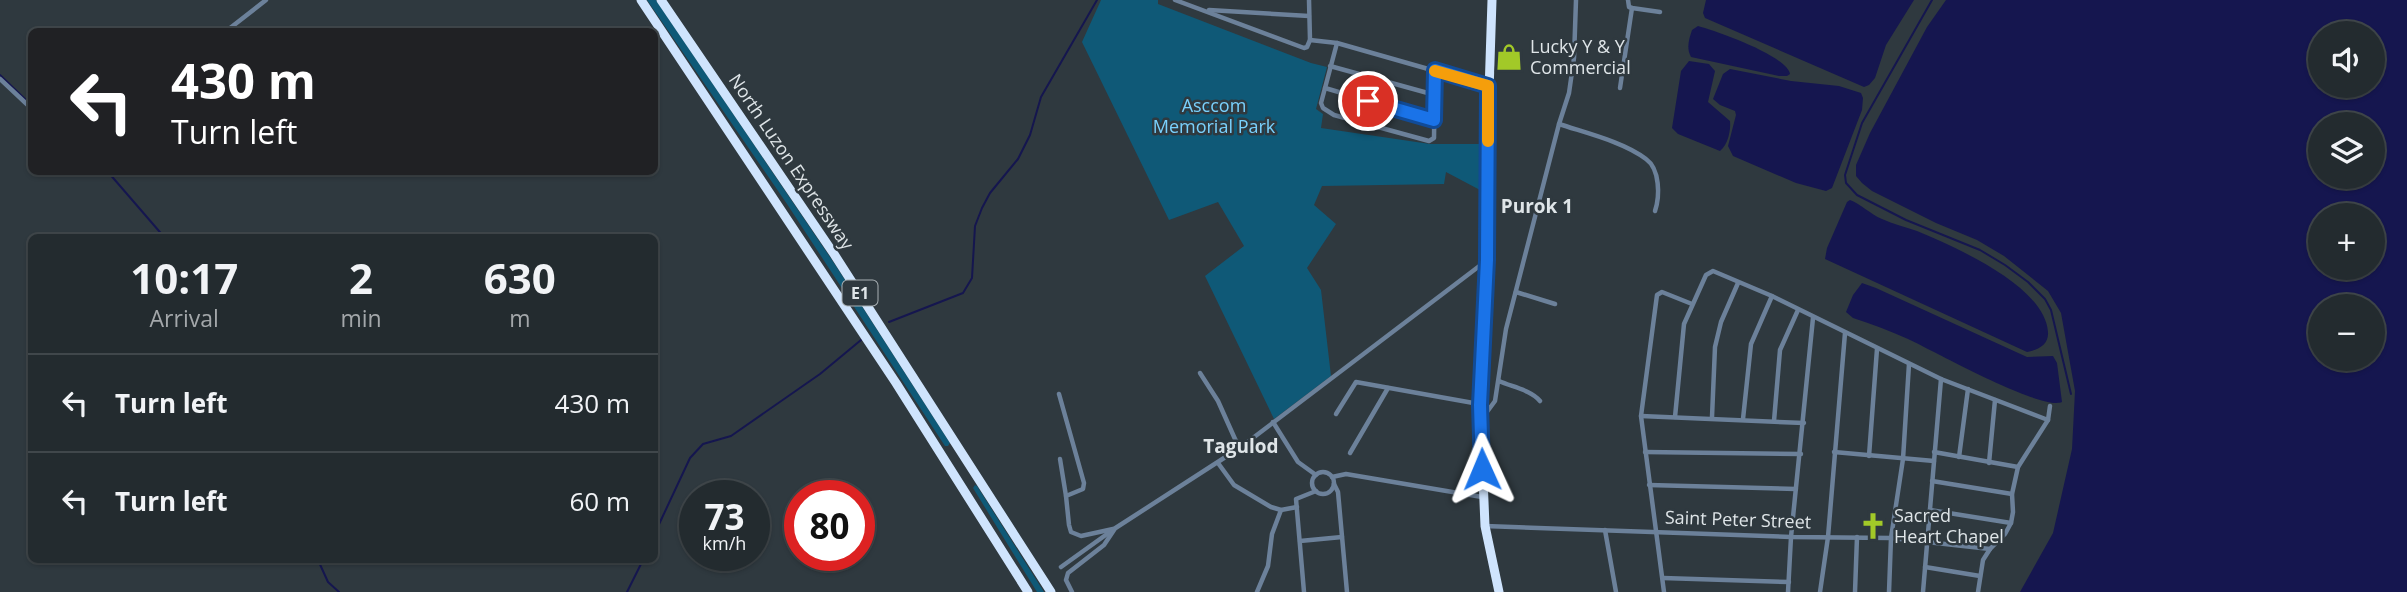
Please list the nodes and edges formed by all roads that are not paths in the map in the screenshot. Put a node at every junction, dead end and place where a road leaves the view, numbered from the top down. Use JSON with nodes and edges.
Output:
{"nodes":[{"id":1,"x":266,"y":0,"type":"edge"},
{"id":2,"x":641,"y":0,"type":"edge"},
{"id":3,"x":661,"y":0,"type":"edge"},
{"id":4,"x":1175,"y":0,"type":"edge"},
{"id":5,"x":1309,"y":0,"type":"edge"},
{"id":6,"x":1492,"y":0,"type":"edge"},
{"id":7,"x":1576,"y":0,"type":"edge"},
{"id":8,"x":1628,"y":0,"type":"edge"},
{"id":9,"x":1632,"y":8,"type":"junction"},
{"id":10,"x":1204,"y":10,"type":"junction"},
{"id":11,"x":1660,"y":12,"type":"dead end"},
{"id":12,"x":1309,"y":16,"type":"junction"},
{"id":13,"x":230,"y":28,"type":"edge"},
{"id":14,"x":1310,"y":40,"type":"junction"},
{"id":15,"x":1337,"y":43,"type":"junction"},
{"id":16,"x":1330,"y":66,"type":"junction"},
{"id":17,"x":1435,"y":70,"type":"junction"},
{"id":18,"x":0,"y":79,"type":"edge"},
{"id":19,"x":1488,"y":86,"type":"junction"},
{"id":20,"x":1325,"y":88,"type":"junction"},
{"id":21,"x":1620,"y":88,"type":"dead end"},
{"id":22,"x":1435,"y":95,"type":"junction"},
{"id":23,"x":28,"y":104,"type":"edge"},
{"id":24,"x":1434,"y":120,"type":"junction"},
{"id":25,"x":1559,"y":124,"type":"junction"},
{"id":26,"x":1656,"y":211,"type":"dead end"},
{"id":27,"x":1487,"y":260,"type":"junction"},
{"id":28,"x":1738,"y":283,"type":"junction"},
{"id":29,"x":1516,"y":292,"type":"junction"},
{"id":30,"x":1772,"y":296,"type":"junction"},
{"id":31,"x":1555,"y":304,"type":"dead end"},
{"id":32,"x":1692,"y":304,"type":"junction"},
{"id":33,"x":1798,"y":310,"type":"junction"},
{"id":34,"x":1813,"y":318,"type":"junction"},
{"id":35,"x":1844,"y":333,"type":"junction"},
{"id":36,"x":1877,"y":349,"type":"junction"},
{"id":37,"x":1909,"y":364,"type":"junction"},
{"id":38,"x":1200,"y":373,"type":"dead end"},
{"id":39,"x":1941,"y":379,"type":"junction"},
{"id":40,"x":1499,"y":382,"type":"junction"},
{"id":41,"x":1388,"y":387,"type":"junction"},
{"id":42,"x":1968,"y":389,"type":"junction"},
{"id":43,"x":1059,"y":394,"type":"dead end"},
{"id":44,"x":1995,"y":400,"type":"junction"},
{"id":45,"x":1540,"y":401,"type":"dead end"},
{"id":46,"x":1480,"y":405,"type":"junction"},
{"id":47,"x":2050,"y":406,"type":"dead end"},
{"id":48,"x":1336,"y":414,"type":"dead end"},
{"id":49,"x":1641,"y":416,"type":"junction"},
{"id":50,"x":1675,"y":417,"type":"junction"},
{"id":51,"x":1712,"y":418,"type":"junction"},
{"id":52,"x":1743,"y":419,"type":"junction"},
{"id":53,"x":2048,"y":419,"type":"junction"},
{"id":54,"x":1481,"y":421,"type":"junction"},
{"id":55,"x":1774,"y":421,"type":"junction"},
{"id":56,"x":1273,"y":422,"type":"junction"},
{"id":57,"x":1804,"y":423,"type":"junction"},
{"id":58,"x":1241,"y":447,"type":"junction"},
{"id":59,"x":1645,"y":452,"type":"junction"},
{"id":60,"x":1834,"y":452,"type":"junction"},
{"id":61,"x":1934,"y":452,"type":"junction"},
{"id":62,"x":1350,"y":453,"type":"dead end"},
{"id":63,"x":1801,"y":454,"type":"junction"},
{"id":64,"x":1869,"y":456,"type":"junction"},
{"id":65,"x":1959,"y":457,"type":"junction"},
{"id":66,"x":1060,"y":459,"type":"dead end"},
{"id":67,"x":1903,"y":459,"type":"junction"},
{"id":68,"x":1934,"y":461,"type":"junction"},
{"id":69,"x":1218,"y":463,"type":"junction"},
{"id":70,"x":1989,"y":463,"type":"junction"},
{"id":71,"x":2018,"y":467,"type":"junction"},
{"id":72,"x":1316,"y":475,"type":"junction"},
{"id":73,"x":1332,"y":477,"type":"junction"},
{"id":74,"x":1932,"y":481,"type":"junction"},
{"id":75,"x":1334,"y":484,"type":"junction"},
{"id":76,"x":1649,"y":485,"type":"junction"},
{"id":77,"x":1796,"y":489,"type":"junction"},
{"id":78,"x":1316,"y":491,"type":"junction"},
{"id":79,"x":2012,"y":494,"type":"junction"},
{"id":80,"x":1066,"y":496,"type":"junction"},
{"id":81,"x":1482,"y":497,"type":"junction"},
{"id":82,"x":1297,"y":507,"type":"junction"},
{"id":83,"x":1281,"y":510,"type":"junction"},
{"id":84,"x":1930,"y":510,"type":"junction"},
{"id":85,"x":2011,"y":523,"type":"junction"},
{"id":86,"x":1485,"y":526,"type":"junction"},
{"id":87,"x":1114,"y":529,"type":"junction"},
{"id":88,"x":1605,"y":530,"type":"junction"},
{"id":89,"x":1657,"y":531,"type":"junction"},
{"id":90,"x":1342,"y":537,"type":"junction"},
{"id":91,"x":1791,"y":537,"type":"junction"},
{"id":92,"x":1828,"y":537,"type":"junction"},
{"id":93,"x":1857,"y":537,"type":"junction"},
{"id":94,"x":1891,"y":538,"type":"junction"},
{"id":95,"x":1927,"y":540,"type":"junction"},
{"id":96,"x":1300,"y":541,"type":"junction"},
{"id":97,"x":1990,"y":548,"type":"junction"},
{"id":98,"x":1061,"y":567,"type":"dead end"},
{"id":99,"x":1925,"y":567,"type":"junction"},
{"id":100,"x":1980,"y":576,"type":"junction"},
{"id":101,"x":1663,"y":578,"type":"junction"},
{"id":102,"x":1789,"y":582,"type":"junction"},
{"id":103,"x":1028,"y":592,"type":"edge"},
{"id":104,"x":1051,"y":592,"type":"edge"},
{"id":105,"x":1072,"y":592,"type":"edge"},
{"id":106,"x":1257,"y":592,"type":"edge"},
{"id":107,"x":1304,"y":592,"type":"edge"},
{"id":108,"x":1347,"y":592,"type":"edge"},
{"id":109,"x":1499,"y":592,"type":"edge"},
{"id":110,"x":1616,"y":592,"type":"edge"},
{"id":111,"x":1664,"y":592,"type":"edge"},
{"id":112,"x":1788,"y":592,"type":"edge"},
{"id":113,"x":1820,"y":592,"type":"edge"},
{"id":114,"x":1855,"y":592,"type":"edge"},
{"id":115,"x":1889,"y":592,"type":"edge"},
{"id":116,"x":1923,"y":592,"type":"edge"},
{"id":117,"x":1978,"y":592,"type":"edge"}],
"edges":[{"from":1,"to":13,"type":"street"},
{"from":2,"to":103,"type":"highway","name":"North Luzon Expressway","number":"E1"},
{"from":3,"to":104,"type":"highway","name":"North Luzon Expressway","number":"E1"},
{"from":4,"to":10,"type":"street"},
{"from":5,"to":12,"type":"street"},
{"from":6,"to":19,"type":"highway"},
{"from":7,"to":25,"type":"street"},
{"from":8,"to":9,"type":"street"},
{"from":9,"to":11,"type":"street"},
{"from":9,"to":21,"type":"street"},
{"from":10,"to":12,"type":"street"},
{"from":10,"to":14,"type":"street"},
{"from":12,"to":14,"type":"street"},
{"from":14,"to":15,"type":"street"},
{"from":15,"to":16,"type":"street"},
{"from":15,"to":17,"type":"street"},
{"from":16,"to":20,"type":"street"},
{"from":16,"to":22,"type":"street"},
{"from":17,"to":19,"type":"street"},
{"from":17,"to":22,"type":"street"},
{"from":18,"to":23,"type":"street"},
{"from":19,"to":27,"type":"highway"},
{"from":20,"to":24,"type":"street"},
{"from":20,"to":24,"type":"street"},
{"from":22,"to":24,"type":"street"},
{"from":25,"to":26,"type":"street"},
{"from":25,"to":29,"type":"street"},
{"from":27,"to":46,"type":"highway"},
{"from":27,"to":56,"type":"street"},
{"from":28,"to":30,"type":"street"},
{"from":28,"to":32,"type":"street"},
{"from":28,"to":51,"type":"street"},
{"from":29,"to":31,"type":"street"},
{"from":29,"to":40,"type":"street"},
{"from":30,"to":33,"type":"street"},
{"from":30,"to":52,"type":"street"},
{"from":32,"to":49,"type":"street"},
{"from":32,"to":50,"type":"street"},
{"from":33,"to":34,"type":"street"},
{"from":33,"to":55,"type":"street"},
{"from":34,"to":35,"type":"street"},
{"from":34,"to":57,"type":"street"},
{"from":35,"to":36,"type":"street"},
{"from":35,"to":60,"type":"street"},
{"from":36,"to":37,"type":"street"},
{"from":36,"to":64,"type":"street"},
{"from":37,"to":39,"type":"street"},
{"from":37,"to":67,"type":"street"},
{"from":38,"to":58,"type":"street"},
{"from":39,"to":42,"type":"street"},
{"from":39,"to":61,"type":"street"},
{"from":40,"to":45,"type":"street"},
{"from":40,"to":54,"type":"street"},
{"from":41,"to":46,"type":"street"},
{"from":41,"to":48,"type":"street"},
{"from":41,"to":62,"type":"street"},
{"from":42,"to":44,"type":"street"},
{"from":42,"to":65,"type":"street"},
{"from":43,"to":80,"type":"street"},
{"from":44,"to":53,"type":"street"},
{"from":44,"to":70,"type":"street"},
{"from":46,"to":54,"type":"highway"},
{"from":47,"to":53,"type":"street"},
{"from":49,"to":50,"type":"street"},
{"from":49,"to":59,"type":"street"},
{"from":50,"to":51,"type":"street"},
{"from":51,"to":52,"type":"street"},
{"from":52,"to":55,"type":"street"},
{"from":53,"to":71,"type":"street"},
{"from":54,"to":81,"type":"highway"},
{"from":55,"to":57,"type":"street"},
{"from":56,"to":58,"type":"street"},
{"from":56,"to":72,"type":"street"},
{"from":57,"to":63,"type":"street"},
{"from":58,"to":69,"type":"street"},
{"from":59,"to":63,"type":"street"},
{"from":59,"to":76,"type":"street"},
{"from":60,"to":64,"type":"street"},
{"from":60,"to":92,"type":"street"},
{"from":61,"to":65,"type":"street"},
{"from":61,"to":68,"type":"street"},
{"from":63,"to":77,"type":"street"},
{"from":64,"to":67,"type":"street"},
{"from":65,"to":70,"type":"street"},
{"from":66,"to":80,"type":"street"},
{"from":67,"to":68,"type":"street"},
{"from":67,"to":94,"type":"street"},
{"from":68,"to":74,"type":"street"},
{"from":69,"to":83,"type":"street"},
{"from":69,"to":87,"type":"street"},
{"from":70,"to":71,"type":"street"},
{"from":71,"to":79,"type":"street"},
{"from":72,"to":73,"type":"street"},
{"from":72,"to":78,"type":"street"},
{"from":73,"to":75,"type":"street"},
{"from":73,"to":81,"type":"street"},
{"from":74,"to":79,"type":"street"},
{"from":74,"to":84,"type":"street"},
{"from":75,"to":78,"type":"street"},
{"from":75,"to":90,"type":"street"},
{"from":76,"to":77,"type":"street"},
{"from":76,"to":89,"type":"street"},
{"from":77,"to":91,"type":"street"},
{"from":78,"to":82,"type":"street"},
{"from":79,"to":85,"type":"street"},
{"from":80,"to":87,"type":"street"},
{"from":81,"to":86,"type":"highway"},
{"from":82,"to":83,"type":"street"},
{"from":82,"to":96,"type":"street"},
{"from":83,"to":106,"type":"street"},
{"from":84,"to":85,"type":"street"},
{"from":84,"to":95,"type":"street"},
{"from":85,"to":97,"type":"street"},
{"from":86,"to":88,"type":"street","name":"Saint Peter Street"},
{"from":86,"to":109,"type":"highway"},
{"from":87,"to":98,"type":"street"},
{"from":87,"to":105,"type":"street"},
{"from":88,"to":89,"type":"street","name":"Saint Peter Street"},
{"from":88,"to":110,"type":"street"},
{"from":89,"to":91,"type":"street","name":"Saint Peter Street"},
{"from":89,"to":101,"type":"street"},
{"from":90,"to":96,"type":"street"},
{"from":90,"to":108,"type":"street"},
{"from":91,"to":92,"type":"street","name":"Saint Peter Street"},
{"from":91,"to":102,"type":"street"},
{"from":92,"to":93,"type":"street","name":"Saint Peter Street"},
{"from":92,"to":113,"type":"street"},
{"from":93,"to":94,"type":"street","name":"Saint Peter Street"},
{"from":93,"to":114,"type":"street"},
{"from":94,"to":95,"type":"street","name":"Saint Peter Street"},
{"from":94,"to":115,"type":"street"},
{"from":95,"to":97,"type":"street","name":"Saint Peter Street"},
{"from":95,"to":99,"type":"street"},
{"from":96,"to":107,"type":"street"},
{"from":97,"to":100,"type":"street"},
{"from":99,"to":100,"type":"street"},
{"from":99,"to":116,"type":"street"},
{"from":100,"to":117,"type":"street"},
{"from":101,"to":102,"type":"street"},
{"from":101,"to":111,"type":"street"},
{"from":102,"to":112,"type":"street"}]}
